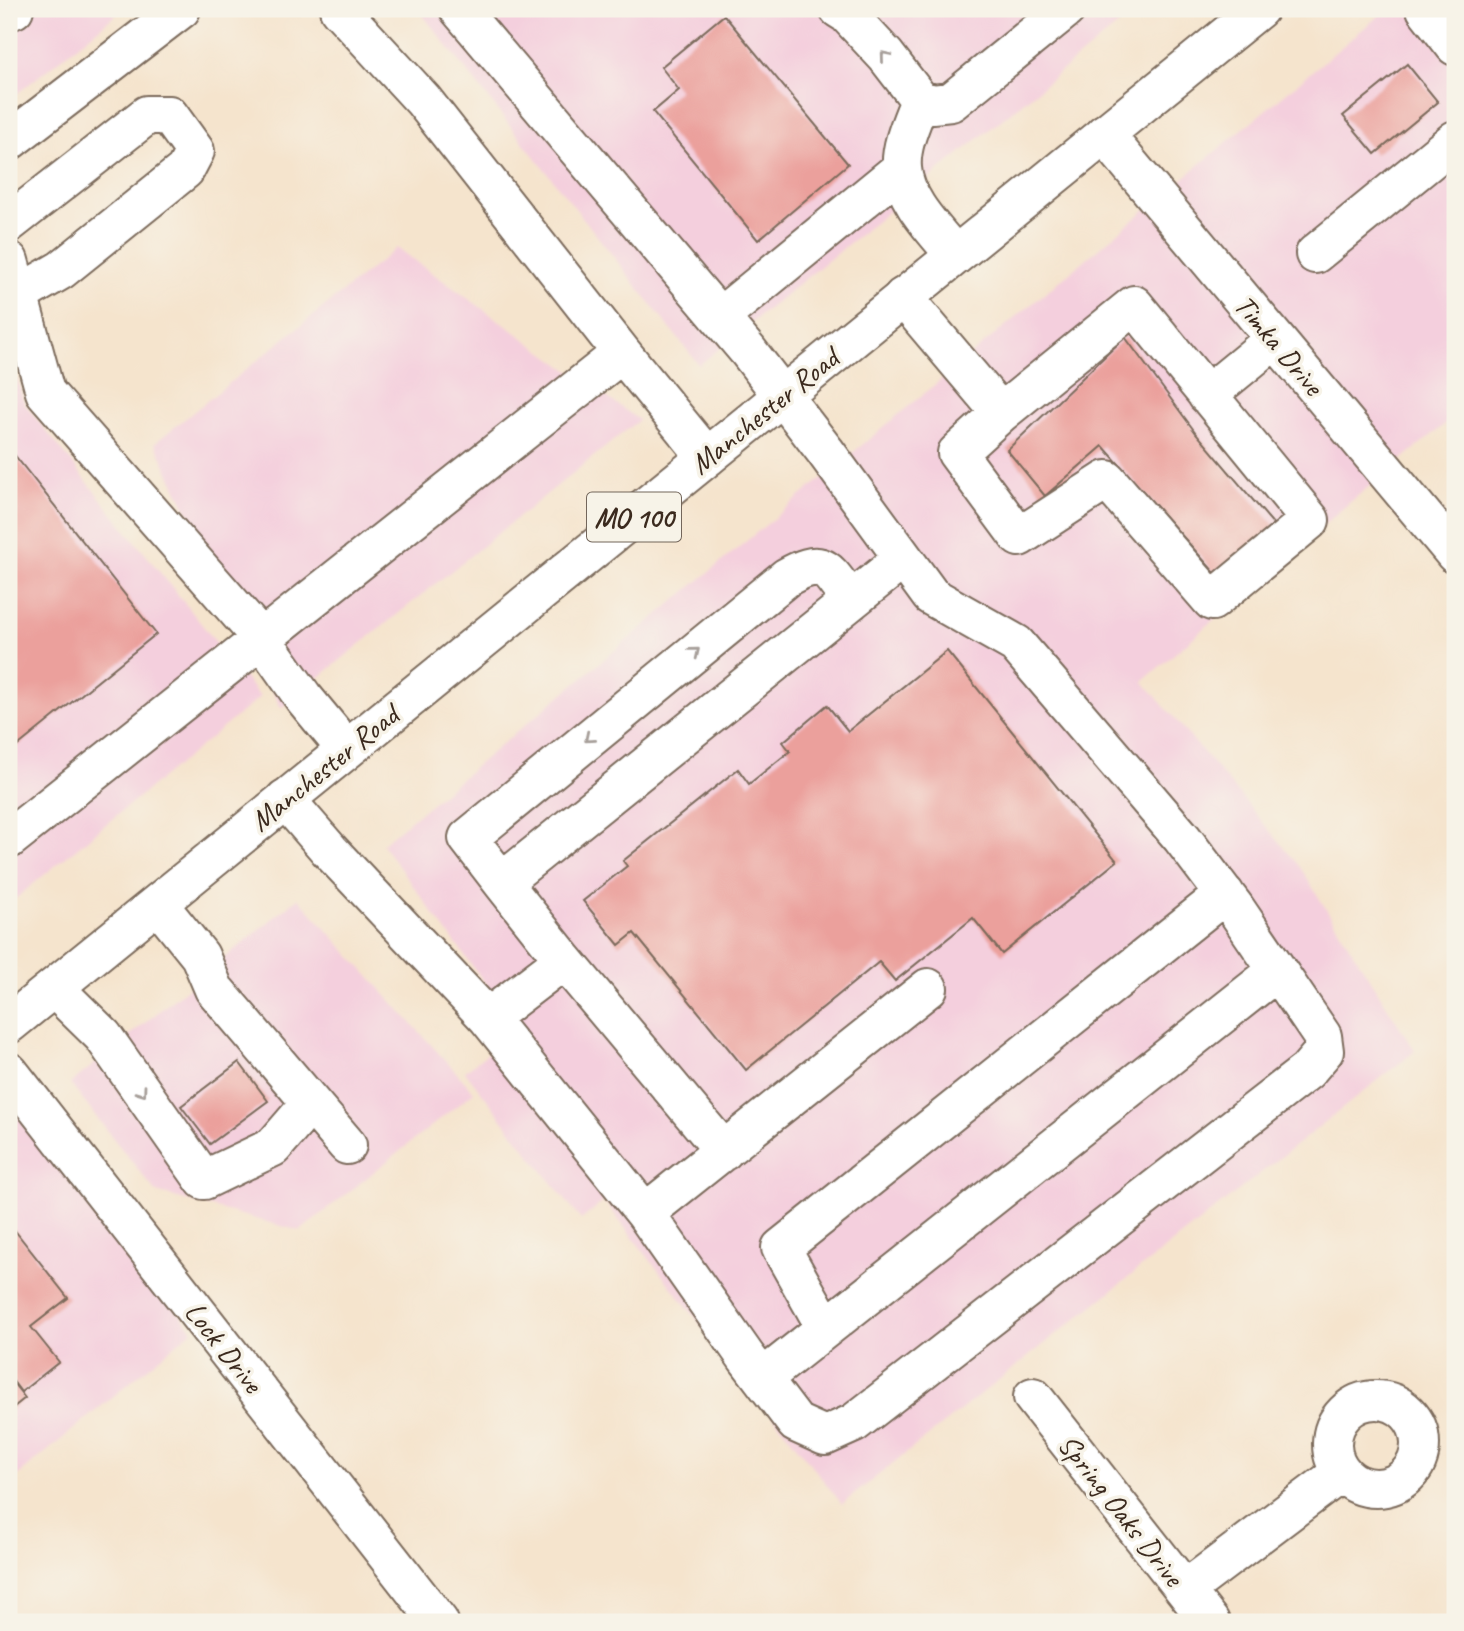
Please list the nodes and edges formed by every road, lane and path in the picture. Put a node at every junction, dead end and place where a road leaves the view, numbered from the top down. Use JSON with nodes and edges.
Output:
{"nodes":[{"id":1,"x":14,"y":9,"type":"edge"},
{"id":2,"x":181,"y":9,"type":"edge"},
{"id":3,"x":339,"y":9,"type":"edge"},
{"id":4,"x":458,"y":9,"type":"edge"},
{"id":5,"x":1066,"y":9,"type":"edge"},
{"id":6,"x":1259,"y":9,"type":"edge"},
{"id":7,"x":1426,"y":9,"type":"edge"},
{"id":8,"x":9,"y":11,"type":"edge"},
{"id":9,"x":843,"y":11,"type":"edge"},
{"id":10,"x":1455,"y":46,"type":"edge"},
{"id":11,"x":919,"y":100,"type":"junction"},
{"id":12,"x":1104,"y":134,"type":"junction"},
{"id":13,"x":1455,"y":140,"type":"edge"},
{"id":14,"x":9,"y":141,"type":"edge"},
{"id":15,"x":902,"y":168,"type":"junction"},
{"id":16,"x":9,"y":223,"type":"edge"},
{"id":17,"x":1315,"y":254,"type":"dead end"},
{"id":18,"x":955,"y":255,"type":"junction"},
{"id":19,"x":14,"y":278,"type":"edge"},
{"id":20,"x":903,"y":297,"type":"junction"},
{"id":21,"x":720,"y":317,"type":"junction"},
{"id":22,"x":1274,"y":340,"type":"junction"},
{"id":23,"x":622,"y":353,"type":"junction"},
{"id":24,"x":1207,"y":395,"type":"junction"},
{"id":25,"x":782,"y":397,"type":"junction"},
{"id":26,"x":1001,"y":413,"type":"junction"},
{"id":27,"x":707,"y":457,"type":"junction"},
{"id":28,"x":1455,"y":554,"type":"edge"},
{"id":29,"x":903,"y":559,"type":"junction"},
{"id":30,"x":851,"y":601,"type":"junction"},
{"id":31,"x":262,"y":639,"type":"junction"},
{"id":32,"x":641,"y":694,"type":"junction"},
{"id":33,"x":678,"y":741,"type":"junction"},
{"id":34,"x":346,"y":750,"type":"junction"},
{"id":35,"x":285,"y":799,"type":"junction"},
{"id":36,"x":9,"y":839,"type":"edge"},
{"id":37,"x":502,"y":882,"type":"junction"},
{"id":38,"x":1225,"y":894,"type":"junction"},
{"id":39,"x":158,"y":904,"type":"junction"},
{"id":40,"x":564,"y":960,"type":"junction"},
{"id":41,"x":1278,"y":971,"type":"junction"},
{"id":42,"x":54,"y":988,"type":"junction"},
{"id":43,"x":928,"y":988,"type":"dead end"},
{"id":44,"x":488,"y":1018,"type":"junction"},
{"id":45,"x":9,"y":1024,"type":"edge"},
{"id":46,"x":9,"y":1072,"type":"edge"},
{"id":47,"x":311,"y":1103,"type":"junction"},
{"id":48,"x":347,"y":1145,"type":"dead end"},
{"id":49,"x":724,"y":1151,"type":"junction"},
{"id":50,"x":645,"y":1213,"type":"junction"},
{"id":51,"x":827,"y":1328,"type":"junction"},
{"id":52,"x":763,"y":1378,"type":"junction"},
{"id":53,"x":1033,"y":1397,"type":"dead end"},
{"id":54,"x":1342,"y":1472,"type":"dead end"},
{"id":55,"x":1185,"y":1590,"type":"junction"},
{"id":56,"x":439,"y":1622,"type":"edge"},
{"id":57,"x":1210,"y":1622,"type":"edge"}],
"edges":[{"from":1,"to":8,"type":"main road"},
{"from":2,"to":14,"type":"main road"},
{"from":3,"to":23,"type":"main road"},
{"from":4,"to":21,"type":"main road"},
{"from":5,"to":11,"type":"main road"},
{"from":6,"to":12,"type":"main road","name":"Manchester Road","number":"MO 100"},
{"from":7,"to":10,"type":"main road"},
{"from":11,"to":9,"type":"main road","one_way":true},
{"from":11,"to":15,"type":"main road"},
{"from":12,"to":18,"type":"main road","name":"Manchester Road","number":"MO 100"},
{"from":12,"to":22,"type":"main road","name":"Timka Drive"},
{"from":13,"to":17,"type":"main road"},
{"from":15,"to":18,"type":"main road"},
{"from":15,"to":21,"type":"main road"},
{"from":16,"to":19,"type":"main road"},
{"from":18,"to":20,"type":"main road","name":"Manchester Road","number":"MO 100"},
{"from":19,"to":31,"type":"main road"},
{"from":20,"to":25,"type":"main road","name":"Manchester Road","number":"MO 100"},
{"from":20,"to":26,"type":"main road"},
{"from":21,"to":25,"type":"main road"},
{"from":22,"to":24,"type":"main road"},
{"from":22,"to":28,"type":"main road","name":"Timka Drive"},
{"from":23,"to":27,"type":"main road"},
{"from":23,"to":31,"type":"main road"},
{"from":24,"to":26,"type":"main road"},
{"from":24,"to":26,"type":"main road"},
{"from":25,"to":27,"type":"main road","name":"Manchester Road","number":"MO 100"},
{"from":25,"to":29,"type":"main road"},
{"from":27,"to":34,"type":"main road","name":"Manchester Road","number":"MO 100"},
{"from":29,"to":30,"type":"main road"},
{"from":29,"to":38,"type":"main road"},
{"from":32,"to":30,"type":"main road","one_way":true},
{"from":30,"to":33,"type":"main road"},
{"from":31,"to":34,"type":"main road"},
{"from":31,"to":36,"type":"main road"},
{"from":32,"to":33,"type":"main road"},
{"from":32,"to":37,"type":"main road","one_way":true},
{"from":33,"to":37,"type":"main road"},
{"from":34,"to":35,"type":"main road","name":"Manchester Road","number":"MO 100"},
{"from":35,"to":39,"type":"main road","name":"Manchester Road","number":"MO 100"},
{"from":35,"to":44,"type":"main road"},
{"from":37,"to":40,"type":"main road"},
{"from":38,"to":41,"type":"main road"},
{"from":38,"to":51,"type":"main road"},
{"from":39,"to":42,"type":"main road","name":"Manchester Road","number":"MO 100"},
{"from":39,"to":47,"type":"main road"},
{"from":40,"to":44,"type":"main road"},
{"from":40,"to":49,"type":"main road"},
{"from":41,"to":51,"type":"main road"},
{"from":41,"to":52,"type":"main road"},
{"from":42,"to":45,"type":"main road","name":"Manchester Road","number":"MO 100"},
{"from":42,"to":47,"type":"main road","one_way":true},
{"from":43,"to":49,"type":"main road"},
{"from":44,"to":50,"type":"main road"},
{"from":46,"to":56,"type":"main road","name":"Lock Drive"},
{"from":47,"to":48,"type":"main road"},
{"from":49,"to":50,"type":"main road"},
{"from":50,"to":52,"type":"main road"},
{"from":51,"to":52,"type":"main road"},
{"from":53,"to":55,"type":"main road","name":"Spring Oaks Drive"},
{"from":54,"to":55,"type":"main road"},
{"from":55,"to":57,"type":"main road","name":"Spring Oaks Drive"}]}
